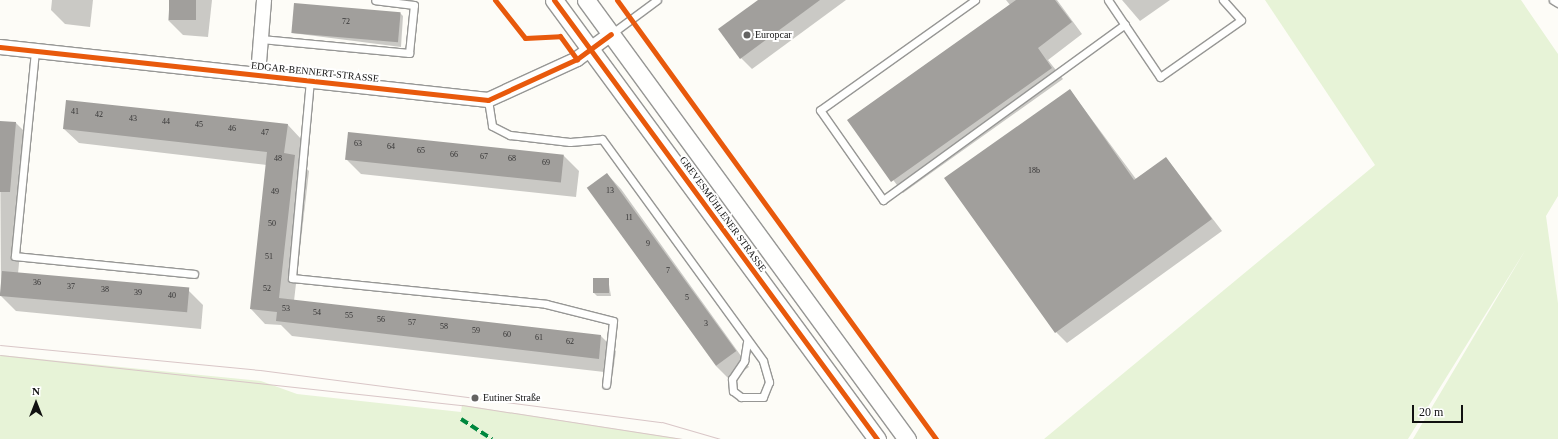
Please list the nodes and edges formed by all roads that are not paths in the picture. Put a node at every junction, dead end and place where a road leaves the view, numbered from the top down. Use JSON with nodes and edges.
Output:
{"nodes":[{"id":1,"x":264,"y":0,"type":"edge"},
{"id":2,"x":375,"y":0,"type":"edge"},
{"id":3,"x":554,"y":0,"type":"edge"},
{"id":4,"x":586,"y":0,"type":"edge"},
{"id":5,"x":657,"y":0,"type":"edge"},
{"id":6,"x":975,"y":0,"type":"edge"},
{"id":7,"x":1108,"y":0,"type":"edge"},
{"id":8,"x":1223,"y":0,"type":"edge"},
{"id":9,"x":1553,"y":0,"type":"edge"},
{"id":10,"x":1558,"y":3,"type":"edge"},
{"id":11,"x":1125,"y":24,"type":"junction"},
{"id":12,"x":611,"y":34,"type":"junction"},
{"id":13,"x":261,"y":39,"type":"junction"},
{"id":14,"x":0,"y":47,"type":"edge"},
{"id":15,"x":590,"y":49,"type":"junction"},
{"id":16,"x":35,"y":51,"type":"junction"},
{"id":17,"x":258,"y":75,"type":"junction"},
{"id":18,"x":310,"y":80,"type":"junction"},
{"id":19,"x":488,"y":100,"type":"junction"},
{"id":20,"x":194,"y":274,"type":"dead end"},
{"id":21,"x":747,"y":341,"type":"junction"},
{"id":22,"x":606,"y":386,"type":"dead end"},
{"id":23,"x":877,"y":439,"type":"edge"},
{"id":24,"x":907,"y":439,"type":"edge"}],
"edges":[{"from":1,"to":13,"type":"street"},
{"from":2,"to":13,"type":"lane"},
{"from":3,"to":15,"type":"street","name":"GREVESMÜHLENER STRASSE"},
{"from":4,"to":12,"type":"street","name":"GREVESMÜHLENER STRASSE"},
{"from":5,"to":12,"type":"lane"},
{"from":6,"to":11,"type":"lane"},
{"from":7,"to":11,"type":"lane"},
{"from":8,"to":11,"type":"lane"},
{"from":9,"to":10,"type":"lane"},
{"from":12,"to":15,"type":"street"},
{"from":12,"to":24,"type":"street","name":"GREVESMÜHLENER STRASSE"},
{"from":13,"to":17,"type":"street"},
{"from":14,"to":16,"type":"street","name":"EDGAR-BENNERT-STRASSE"},
{"from":15,"to":19,"type":"street"},
{"from":15,"to":23,"type":"street","name":"GREVESMÜHLENER STRASSE"},
{"from":16,"to":17,"type":"street","name":"EDGAR-BENNERT-STRASSE"},
{"from":16,"to":20,"type":"lane"},
{"from":17,"to":18,"type":"street","name":"EDGAR-BENNERT-STRASSE"},
{"from":18,"to":19,"type":"street","name":"EDGAR-BENNERT-STRASSE"},
{"from":18,"to":22,"type":"lane"},
{"from":19,"to":21,"type":"lane"},
{"from":21,"to":21,"type":"lane"}]}
